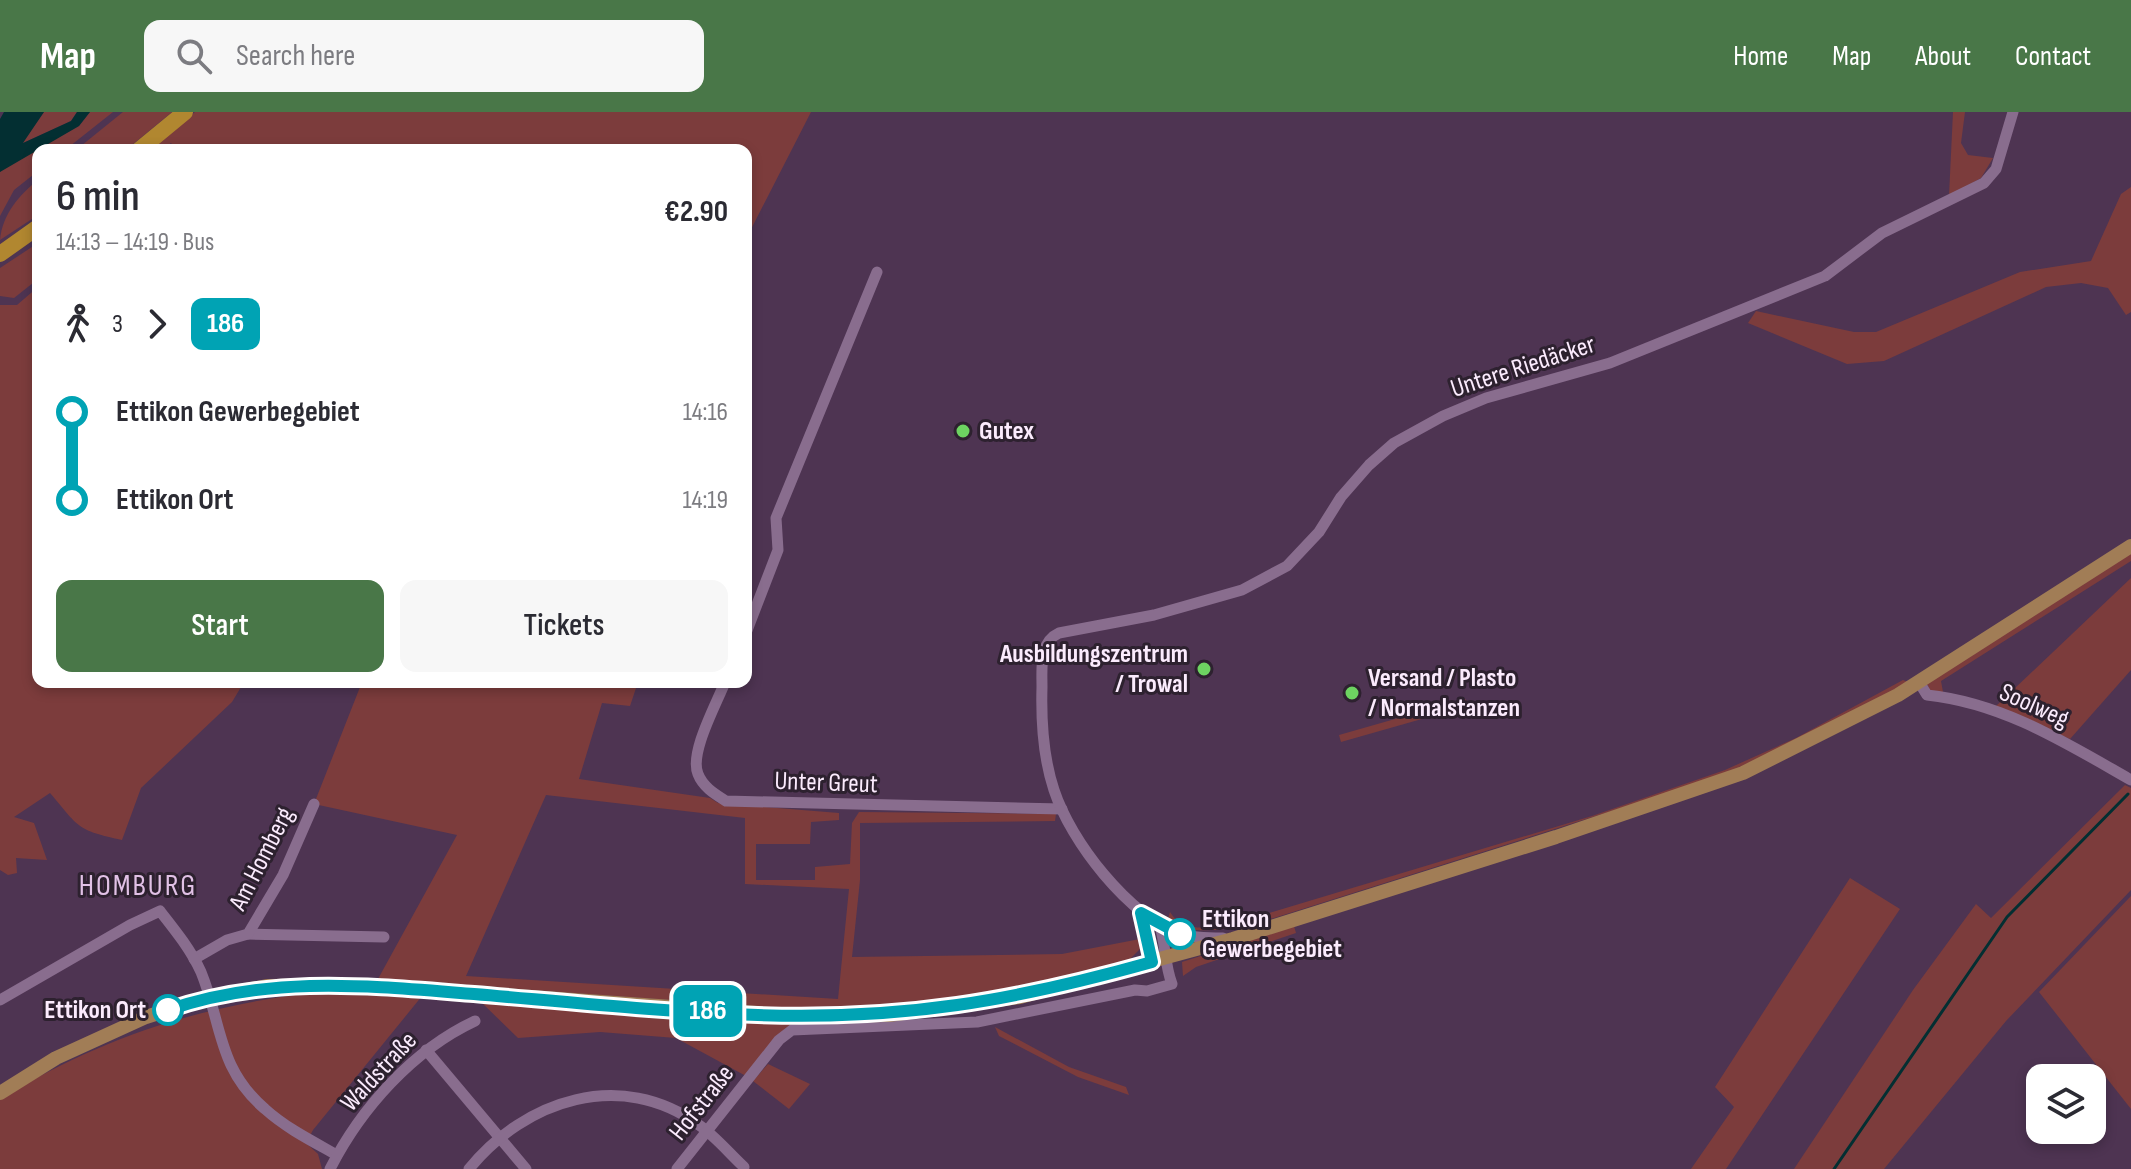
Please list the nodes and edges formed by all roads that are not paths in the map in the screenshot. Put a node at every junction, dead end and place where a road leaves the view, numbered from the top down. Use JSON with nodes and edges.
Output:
{"nodes":[{"id":1,"x":185,"y":112,"type":"edge"},
{"id":2,"x":2013,"y":112,"type":"edge"},
{"id":3,"x":146,"y":144,"type":"edge"},
{"id":4,"x":32,"y":232,"type":"edge"},
{"id":5,"x":0,"y":254,"type":"edge"},
{"id":6,"x":877,"y":272,"type":"dead end"},
{"id":7,"x":2131,"y":546,"type":"edge"},
{"id":8,"x":752,"y":617,"type":"edge"},
{"id":9,"x":1919,"y":682,"type":"junction"},
{"id":10,"x":723,"y":688,"type":"edge"},
{"id":11,"x":2131,"y":780,"type":"edge"},
{"id":12,"x":314,"y":804,"type":"dead end"},
{"id":13,"x":1062,"y":809,"type":"junction"},
{"id":14,"x":1141,"y":913,"type":"junction"},
{"id":15,"x":1159,"y":922,"type":"junction"},
{"id":16,"x":248,"y":934,"type":"junction"},
{"id":17,"x":384,"y":937,"type":"dead end"},
{"id":18,"x":1233,"y":939,"type":"junction"},
{"id":19,"x":194,"y":959,"type":"junction"},
{"id":20,"x":1158,"y":961,"type":"junction"},
{"id":21,"x":209,"y":997,"type":"junction"},
{"id":22,"x":0,"y":1000,"type":"edge"},
{"id":23,"x":475,"y":1021,"type":"dead end"},
{"id":24,"x":426,"y":1050,"type":"junction"},
{"id":25,"x":0,"y":1093,"type":"edge"},
{"id":26,"x":707,"y":1132,"type":"junction"},
{"id":27,"x":499,"y":1136,"type":"junction"},
{"id":28,"x":337,"y":1155,"type":"junction"},
{"id":29,"x":744,"y":1167,"type":"dead end"},
{"id":30,"x":330,"y":1169,"type":"edge"},
{"id":31,"x":469,"y":1169,"type":"edge"},
{"id":32,"x":526,"y":1169,"type":"edge"},
{"id":33,"x":677,"y":1169,"type":"edge"}],
"edges":[{"from":1,"to":3,"type":"highway"},
{"from":2,"to":13,"type":"street","name":"Untere Riedäcker"},
{"from":4,"to":5,"type":"highway"},
{"from":6,"to":8,"type":"street"},
{"from":7,"to":9,"type":"main road"},
{"from":9,"to":11,"type":"street","name":"Soolweg"},
{"from":9,"to":18,"type":"main road"},
{"from":10,"to":13,"type":"street","name":"Unter Greut"},
{"from":12,"to":16,"type":"street","name":"Am Homberg"},
{"from":13,"to":14,"type":"street","name":"Untere Riedäcker"},
{"from":14,"to":15,"type":"street","name":"Untere Riedäcker"},
{"from":14,"to":20,"type":"street","name":"Untere Riedäcker"},
{"from":15,"to":18,"type":"street","name":"Untere Riedäcker"},
{"from":15,"to":20,"type":"street"},
{"from":16,"to":17,"type":"street","name":"Am Homberg"},
{"from":16,"to":19,"type":"street","name":"Am Homberg"},
{"from":18,"to":20,"type":"main road"},
{"from":19,"to":21,"type":"street"},
{"from":19,"to":22,"type":"street"},
{"from":20,"to":21,"type":"main road"},
{"from":20,"to":26,"type":"street","name":"Hofstraße"},
{"from":21,"to":25,"type":"main road"},
{"from":21,"to":28,"type":"street"},
{"from":23,"to":24,"type":"street","name":"Waldstraße"},
{"from":24,"to":27,"type":"street"},
{"from":24,"to":28,"type":"street","name":"Waldstraße"},
{"from":26,"to":27,"type":"street"},
{"from":26,"to":29,"type":"street"},
{"from":26,"to":33,"type":"street","name":"Hofstraße"},
{"from":27,"to":31,"type":"street"},
{"from":27,"to":32,"type":"street"},
{"from":28,"to":30,"type":"street","name":"Waldstraße"}]}
